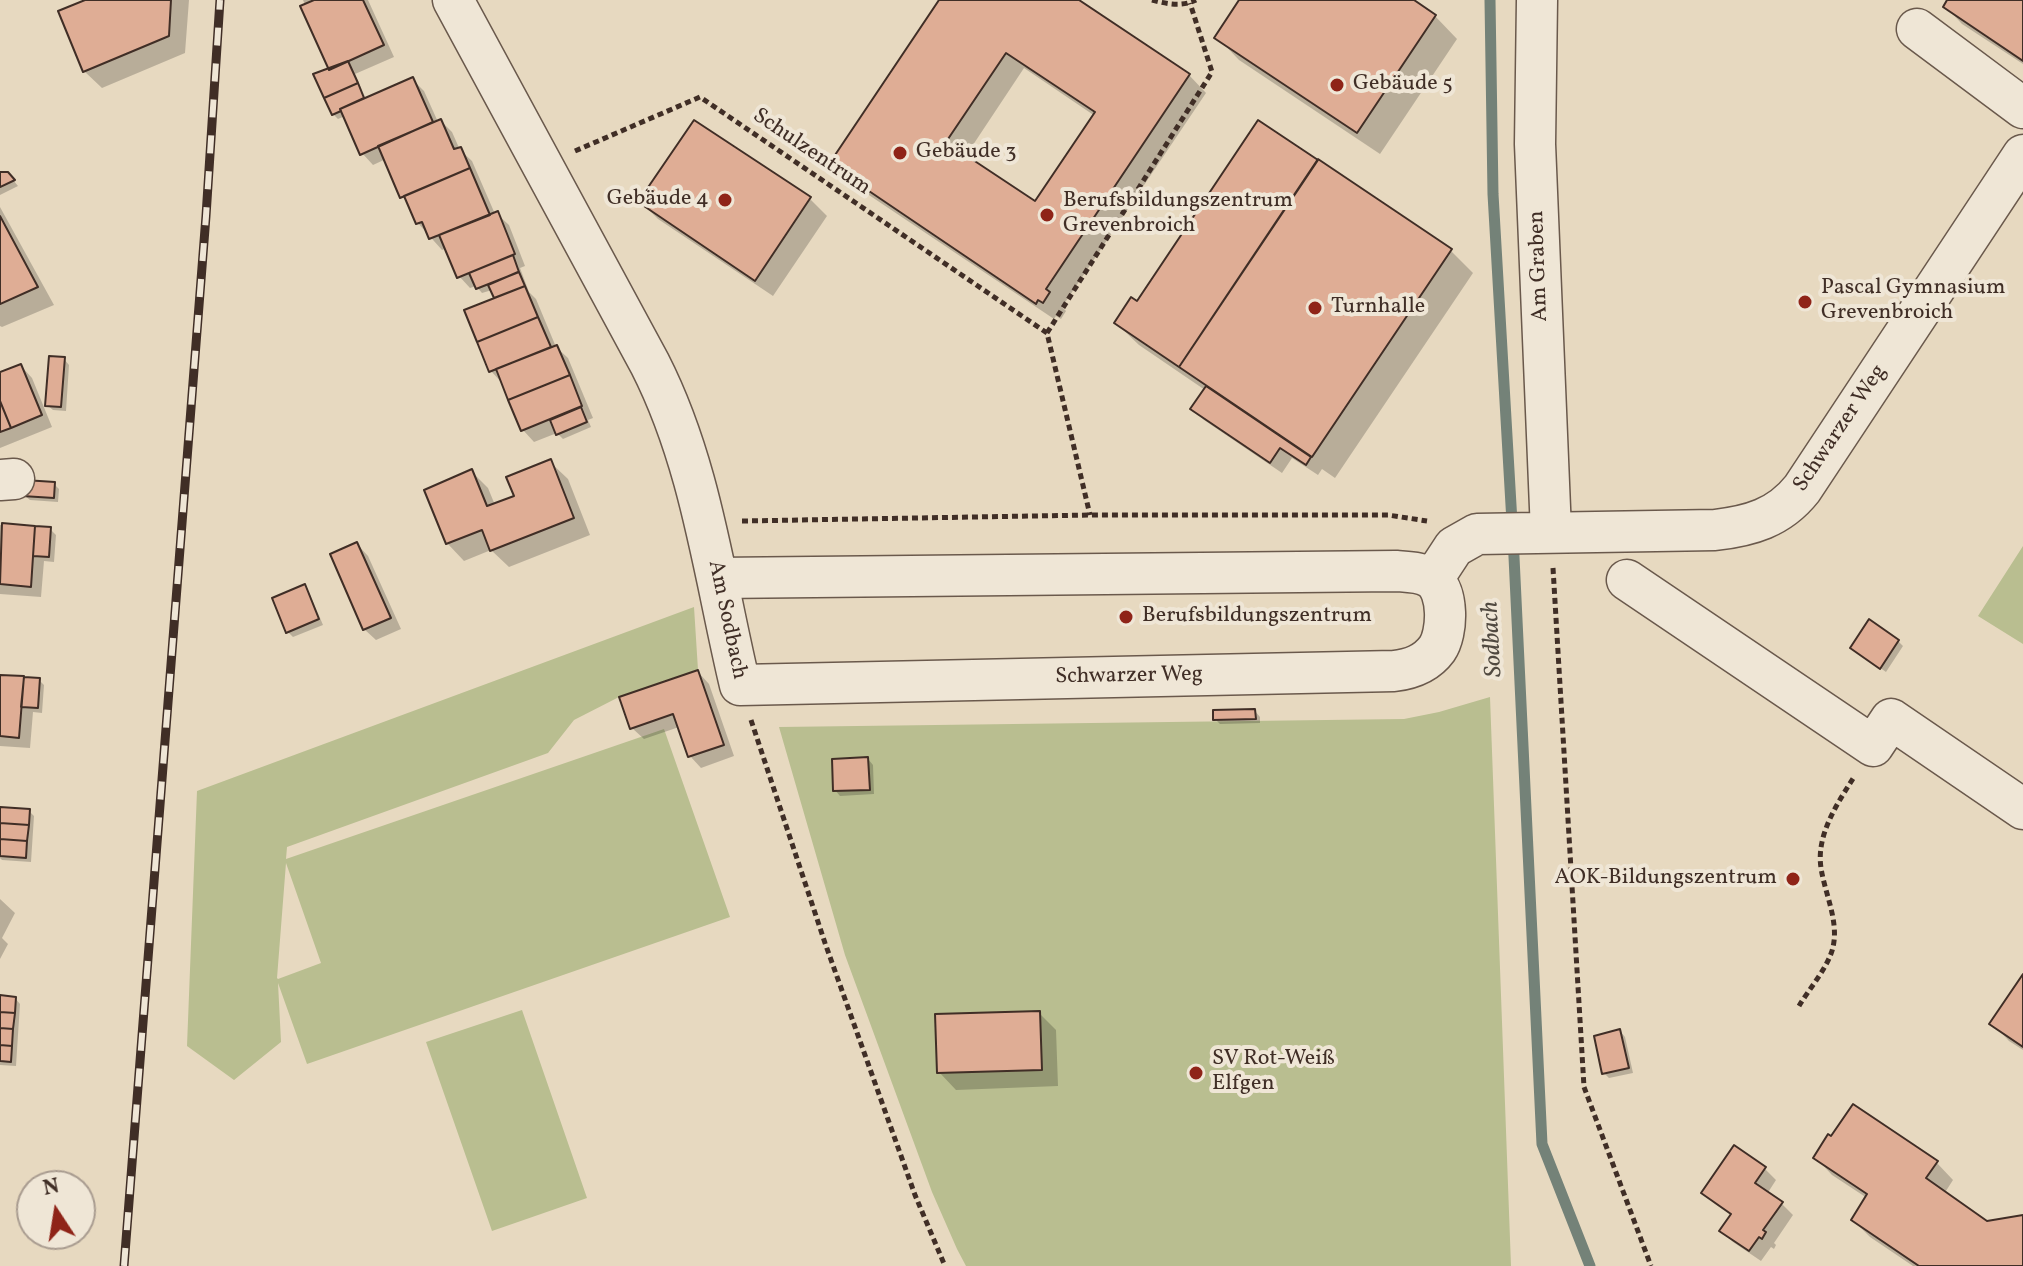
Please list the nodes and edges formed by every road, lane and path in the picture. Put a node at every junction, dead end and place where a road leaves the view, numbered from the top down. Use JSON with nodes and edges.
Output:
{"nodes":[{"id":1,"x":453,"y":0,"type":"edge"},
{"id":2,"x":1152,"y":0,"type":"edge"},
{"id":3,"x":1537,"y":0,"type":"edge"},
{"id":4,"x":1193,"y":2,"type":"edge"},
{"id":5,"x":1917,"y":29,"type":"dead end"},
{"id":6,"x":2023,"y":108,"type":"edge"},
{"id":7,"x":2023,"y":155,"type":"edge"},
{"id":8,"x":541,"y":166,"type":"junction"},
{"id":9,"x":1047,"y":333,"type":"junction"},
{"id":10,"x":1090,"y":515,"type":"junction"},
{"id":11,"x":705,"y":522,"type":"junction"},
{"id":12,"x":1551,"y":532,"type":"junction"},
{"id":13,"x":1477,"y":534,"type":"junction"},
{"id":14,"x":717,"y":578,"type":"junction"},
{"id":15,"x":1433,"y":579,"type":"junction"},
{"id":16,"x":1627,"y":580,"type":"dead end"},
{"id":17,"x":740,"y":685,"type":"junction"},
{"id":18,"x":1873,"y":746,"type":"junction"},
{"id":19,"x":2023,"y":809,"type":"edge"},
{"id":20,"x":1799,"y":1006,"type":"dead end"},
{"id":21,"x":945,"y":1266,"type":"edge"},
{"id":22,"x":1651,"y":1266,"type":"edge"}],
"edges":[{"from":1,"to":8,"type":"street","name":"Am Sodbach"},
{"from":2,"to":4,"type":"path"},
{"from":3,"to":12,"type":"street","name":"Am Graben"},
{"from":4,"to":9,"type":"path"},
{"from":5,"to":6,"type":"street"},
{"from":7,"to":12,"type":"street","name":"Schwarzer Weg"},
{"from":8,"to":9,"type":"path","name":"Schulzentrum"},
{"from":8,"to":11,"type":"street","name":"Am Sodbach"},
{"from":9,"to":10,"type":"path"},
{"from":10,"to":11,"type":"path"},
{"from":10,"to":13,"type":"path"},
{"from":11,"to":14,"type":"street","name":"Am Sodbach"},
{"from":12,"to":13,"type":"street","name":"Schwarzer Weg"},
{"from":12,"to":22,"type":"path"},
{"from":13,"to":15,"type":"street"},
{"from":14,"to":15,"type":"street"},
{"from":14,"to":17,"type":"street","name":"Am Sodbach"},
{"from":15,"to":17,"type":"street","name":"Schwarzer Weg"},
{"from":16,"to":18,"type":"street"},
{"from":17,"to":21,"type":"path","name":"Am Sodbach"},
{"from":18,"to":19,"type":"street"},
{"from":18,"to":20,"type":"path"}]}
